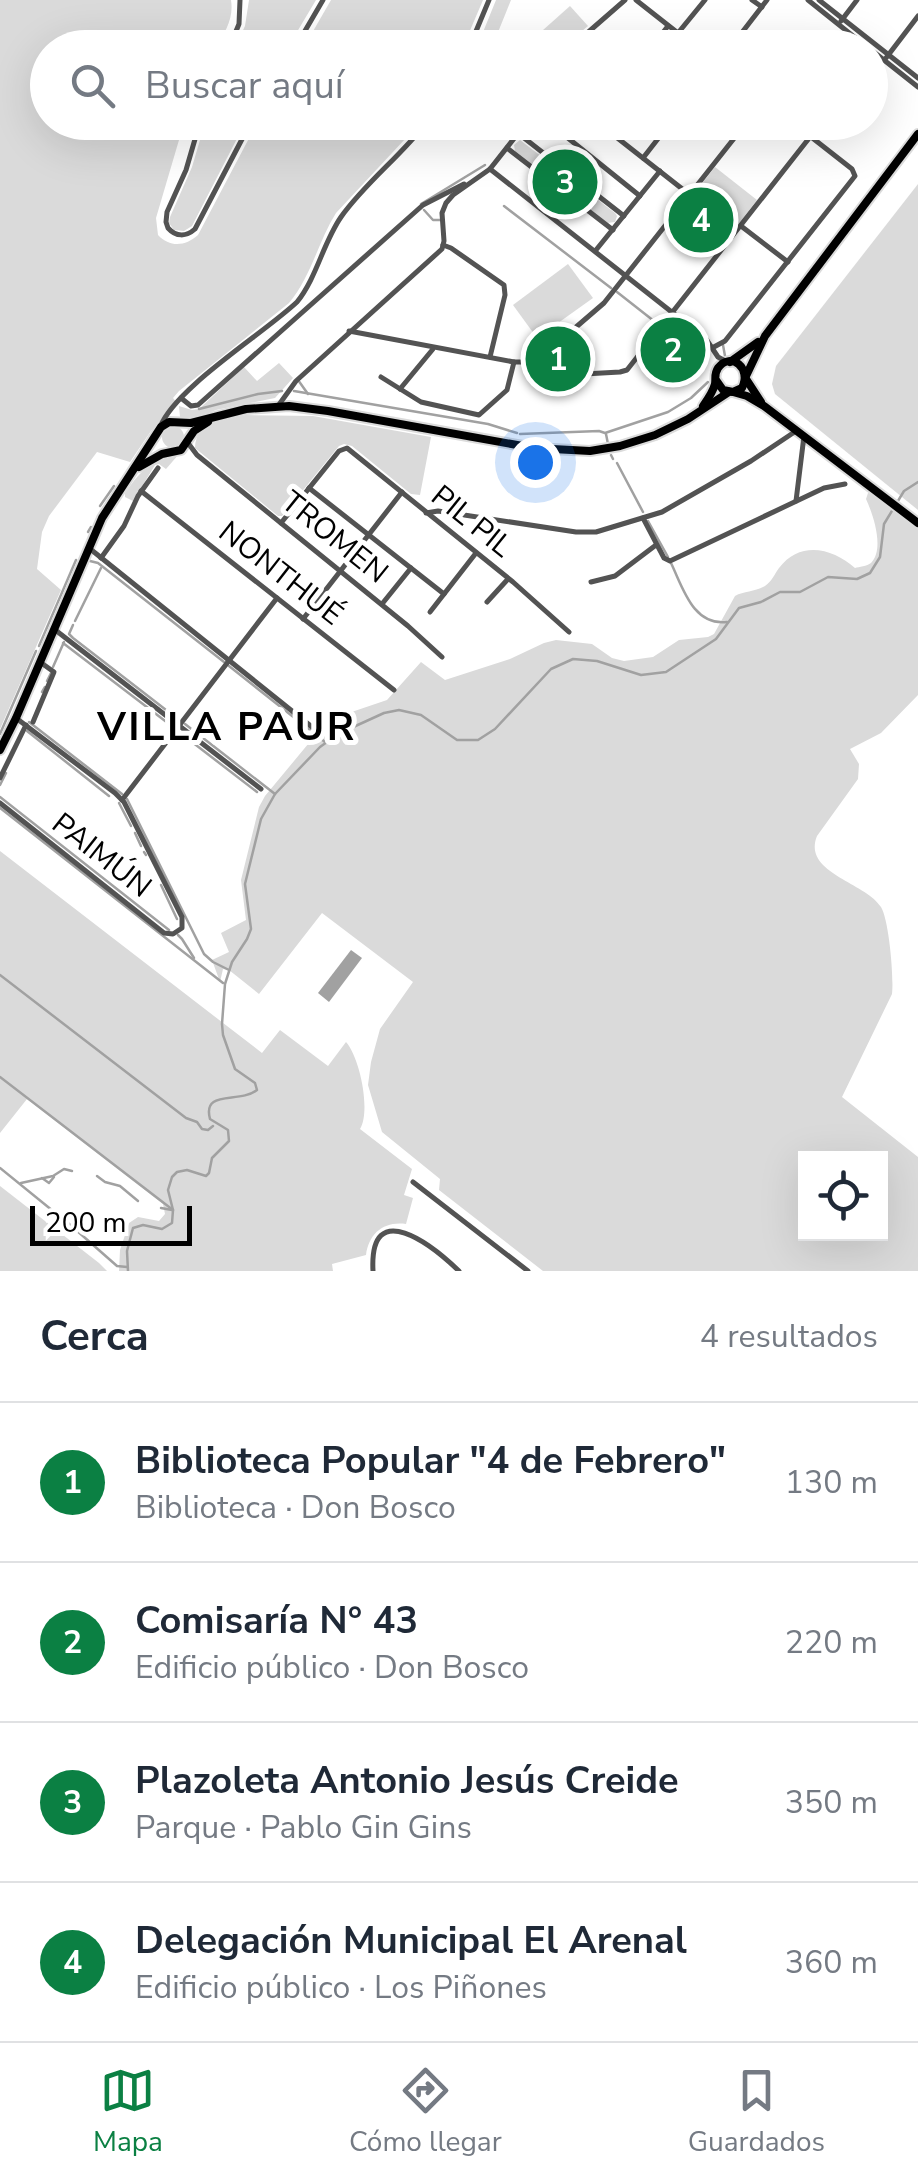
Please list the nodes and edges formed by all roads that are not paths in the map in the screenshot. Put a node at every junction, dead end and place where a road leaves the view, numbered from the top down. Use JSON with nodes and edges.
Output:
{"nodes":[{"id":1,"x":240,"y":0,"type":"edge"},
{"id":2,"x":323,"y":0,"type":"edge"},
{"id":3,"x":489,"y":0,"type":"edge"},
{"id":4,"x":623,"y":0,"type":"edge"},
{"id":5,"x":636,"y":0,"type":"edge"},
{"id":6,"x":705,"y":0,"type":"edge"},
{"id":7,"x":752,"y":0,"type":"edge"},
{"id":8,"x":767,"y":0,"type":"edge"},
{"id":9,"x":808,"y":0,"type":"edge"},
{"id":10,"x":819,"y":0,"type":"edge"},
{"id":11,"x":857,"y":0,"type":"edge"},
{"id":12,"x":762,"y":7,"type":"junction"},
{"id":13,"x":918,"y":16,"type":"edge"},
{"id":14,"x":840,"y":22,"type":"junction"},
{"id":15,"x":669,"y":26,"type":"junction"},
{"id":16,"x":237,"y":30,"type":"edge"},
{"id":17,"x":306,"y":30,"type":"edge"},
{"id":18,"x":476,"y":30,"type":"edge"},
{"id":19,"x":590,"y":30,"type":"edge"},
{"id":20,"x":666,"y":30,"type":"edge"},
{"id":21,"x":674,"y":30,"type":"edge"},
{"id":22,"x":680,"y":30,"type":"edge"},
{"id":23,"x":744,"y":30,"type":"edge"},
{"id":24,"x":849,"y":30,"type":"edge"},
{"id":25,"x":851,"y":30,"type":"edge"},
{"id":26,"x":888,"y":54,"type":"edge"},
{"id":27,"x":888,"y":58,"type":"edge"},
{"id":28,"x":888,"y":59,"type":"edge"},
{"id":29,"x":918,"y":78,"type":"edge"},
{"id":30,"x":918,"y":86,"type":"edge"},
{"id":31,"x":917,"y":137,"type":"edge"},
{"id":32,"x":195,"y":140,"type":"edge"},
{"id":33,"x":242,"y":140,"type":"edge"},
{"id":34,"x":413,"y":140,"type":"edge"},
{"id":35,"x":513,"y":140,"type":"edge"},
{"id":36,"x":526,"y":140,"type":"edge"},
{"id":37,"x":570,"y":140,"type":"edge"},
{"id":38,"x":620,"y":140,"type":"edge"},
{"id":39,"x":657,"y":140,"type":"edge"},
{"id":40,"x":733,"y":140,"type":"edge"},
{"id":41,"x":808,"y":140,"type":"edge"},
{"id":42,"x":814,"y":140,"type":"edge"},
{"id":43,"x":507,"y":148,"type":"junction"},
{"id":44,"x":643,"y":158,"type":"junction"},
{"id":45,"x":490,"y":169,"type":"junction"},
{"id":46,"x":660,"y":172,"type":"junction"},
{"id":47,"x":478,"y":178,"type":"junction"},
{"id":48,"x":690,"y":195,"type":"junction"},
{"id":49,"x":640,"y":196,"type":"junction"},
{"id":50,"x":433,"y":199,"type":"junction"},
{"id":51,"x":443,"y":210,"type":"junction"},
{"id":52,"x":624,"y":216,"type":"junction"},
{"id":53,"x":741,"y":226,"type":"junction"},
{"id":54,"x":613,"y":230,"type":"junction"},
{"id":55,"x":443,"y":246,"type":"junction"},
{"id":56,"x":596,"y":250,"type":"junction"},
{"id":57,"x":788,"y":262,"type":"junction"},
{"id":58,"x":627,"y":274,"type":"junction"},
{"id":59,"x":672,"y":313,"type":"junction"},
{"id":60,"x":349,"y":331,"type":"junction"},
{"id":61,"x":765,"y":336,"type":"junction"},
{"id":62,"x":561,"y":340,"type":"junction"},
{"id":63,"x":434,"y":348,"type":"junction"},
{"id":64,"x":712,"y":348,"type":"junction"},
{"id":65,"x":490,"y":357,"type":"junction"},
{"id":66,"x":514,"y":362,"type":"junction"},
{"id":67,"x":729,"y":362,"type":"junction"},
{"id":68,"x":381,"y":377,"type":"dead end"},
{"id":69,"x":716,"y":377,"type":"junction"},
{"id":70,"x":746,"y":377,"type":"junction"},
{"id":71,"x":400,"y":389,"type":"junction"},
{"id":72,"x":731,"y":392,"type":"junction"},
{"id":73,"x":179,"y":400,"type":"junction"},
{"id":74,"x":278,"y":406,"type":"junction"},
{"id":75,"x":764,"y":406,"type":"junction"},
{"id":76,"x":696,"y":414,"type":"junction"},
{"id":77,"x":220,"y":416,"type":"junction"},
{"id":78,"x":180,"y":423,"type":"junction"},
{"id":79,"x":158,"y":431,"type":"junction"},
{"id":80,"x":801,"y":434,"type":"junction"},
{"id":81,"x":188,"y":440,"type":"junction"},
{"id":82,"x":175,"y":452,"type":"junction"},
{"id":83,"x":197,"y":456,"type":"junction"},
{"id":84,"x":158,"y":468,"type":"dead end"},
{"id":85,"x":135,"y":469,"type":"junction"},
{"id":86,"x":845,"y":484,"type":"dead end"},
{"id":87,"x":309,"y":488,"type":"junction"},
{"id":88,"x":141,"y":491,"type":"junction"},
{"id":89,"x":402,"y":492,"type":"junction"},
{"id":90,"x":796,"y":501,"type":"junction"},
{"id":91,"x":426,"y":512,"type":"junction"},
{"id":92,"x":643,"y":518,"type":"junction"},
{"id":93,"x":281,"y":523,"type":"junction"},
{"id":94,"x":918,"y":523,"type":"edge"},
{"id":95,"x":369,"y":535,"type":"junction"},
{"id":96,"x":657,"y":545,"type":"junction"},
{"id":97,"x":89,"y":548,"type":"junction"},
{"id":98,"x":476,"y":553,"type":"junction"},
{"id":99,"x":101,"y":558,"type":"junction"},
{"id":100,"x":411,"y":568,"type":"junction"},
{"id":101,"x":341,"y":571,"type":"junction"},
{"id":102,"x":508,"y":579,"type":"junction"},
{"id":103,"x":590,"y":582,"type":"dead end"},
{"id":104,"x":444,"y":594,"type":"junction"},
{"id":105,"x":278,"y":598,"type":"junction"},
{"id":106,"x":487,"y":602,"type":"dead end"},
{"id":107,"x":382,"y":604,"type":"junction"},
{"id":108,"x":430,"y":612,"type":"dead end"},
{"id":109,"x":304,"y":619,"type":"junction"},
{"id":110,"x":54,"y":629,"type":"junction"},
{"id":111,"x":569,"y":632,"type":"dead end"},
{"id":112,"x":442,"y":656,"type":"dead end"},
{"id":113,"x":229,"y":661,"type":"junction"},
{"id":114,"x":40,"y":662,"type":"junction"},
{"id":115,"x":394,"y":690,"type":"dead end"},
{"id":116,"x":16,"y":718,"type":"junction"},
{"id":117,"x":29,"y":723,"type":"junction"},
{"id":118,"x":179,"y":726,"type":"junction"},
{"id":119,"x":317,"y":731,"type":"dead end"},
{"id":120,"x":0,"y":750,"type":"edge"},
{"id":121,"x":0,"y":778,"type":"edge"},
{"id":122,"x":261,"y":790,"type":"dead end"},
{"id":123,"x":122,"y":800,"type":"junction"},
{"id":124,"x":0,"y":803,"type":"edge"},
{"id":125,"x":413,"y":1182,"type":"dead end"},
{"id":126,"x":518,"y":1264,"type":"junction"},
{"id":127,"x":373,"y":1271,"type":"edge"},
{"id":128,"x":459,"y":1271,"type":"edge"},
{"id":129,"x":512,"y":1271,"type":"edge"},
{"id":130,"x":528,"y":1271,"type":"edge"}],
"edges":[{"from":1,"to":16,"type":"street"},
{"from":2,"to":17,"type":"street"},
{"from":3,"to":18,"type":"street"},
{"from":4,"to":19,"type":"street"},
{"from":5,"to":15,"type":"street"},
{"from":6,"to":22,"type":"street"},
{"from":7,"to":12,"type":"street"},
{"from":8,"to":12,"type":"street"},
{"from":9,"to":14,"type":"street"},
{"from":10,"to":14,"type":"street"},
{"from":11,"to":14,"type":"street"},
{"from":12,"to":23,"type":"street"},
{"from":13,"to":26,"type":"street"},
{"from":14,"to":24,"type":"street"},
{"from":14,"to":25,"type":"street"},
{"from":15,"to":20,"type":"street"},
{"from":15,"to":21,"type":"street"},
{"from":27,"to":29,"type":"street"},
{"from":28,"to":30,"type":"street"},
{"from":31,"to":61,"type":"main road"},
{"from":32,"to":33,"type":"street"},
{"from":34,"to":73,"type":"street"},
{"from":35,"to":43,"type":"street"},
{"from":36,"to":52,"type":"street"},
{"from":37,"to":49,"type":"street"},
{"from":38,"to":44,"type":"street"},
{"from":39,"to":44,"type":"street"},
{"from":40,"to":48,"type":"street"},
{"from":41,"to":53,"type":"street"},
{"from":42,"to":57,"type":"street"},
{"from":43,"to":45,"type":"street"},
{"from":43,"to":54,"type":"street"},
{"from":44,"to":46,"type":"street"},
{"from":45,"to":47,"type":"street"},
{"from":45,"to":56,"type":"street"},
{"from":46,"to":48,"type":"street"},
{"from":46,"to":49,"type":"street"},
{"from":47,"to":50,"type":"street"},
{"from":47,"to":51,"type":"street"},
{"from":48,"to":58,"type":"street"},
{"from":49,"to":52,"type":"street"},
{"from":50,"to":51,"type":"street"},
{"from":50,"to":73,"type":"street"},
{"from":51,"to":55,"type":"street"},
{"from":52,"to":54,"type":"street"},
{"from":53,"to":57,"type":"street"},
{"from":53,"to":59,"type":"street"},
{"from":54,"to":56,"type":"street"},
{"from":55,"to":60,"type":"street"},
{"from":55,"to":65,"type":"street"},
{"from":56,"to":58,"type":"street"},
{"from":57,"to":64,"type":"street"},
{"from":58,"to":59,"type":"street"},
{"from":58,"to":62,"type":"street"},
{"from":59,"to":62,"type":"street"},
{"from":59,"to":64,"type":"street"},
{"from":60,"to":63,"type":"street"},
{"from":60,"to":74,"type":"street"},
{"from":61,"to":67,"type":"main road"},
{"from":61,"to":70,"type":"main road"},
{"from":62,"to":66,"type":"street"},
{"from":63,"to":65,"type":"street"},
{"from":63,"to":71,"type":"street"},
{"from":64,"to":67,"type":"street"},
{"from":64,"to":69,"type":"street"},
{"from":65,"to":66,"type":"street"},
{"from":66,"to":71,"type":"street"},
{"from":67,"to":69,"type":"main road"},
{"from":67,"to":70,"type":"main road"},
{"from":68,"to":71,"type":"street"},
{"from":69,"to":72,"type":"main road"},
{"from":69,"to":76,"type":"main road"},
{"from":70,"to":72,"type":"main road"},
{"from":70,"to":75,"type":"main road"},
{"from":72,"to":75,"type":"main road"},
{"from":72,"to":76,"type":"main road"},
{"from":73,"to":78,"type":"street"},
{"from":73,"to":79,"type":"street"},
{"from":74,"to":76,"type":"main road"},
{"from":74,"to":77,"type":"main road"},
{"from":75,"to":80,"type":"main road"},
{"from":77,"to":78,"type":"main road"},
{"from":77,"to":81,"type":"main road"},
{"from":78,"to":79,"type":"main road"},
{"from":78,"to":81,"type":"main road"},
{"from":79,"to":82,"type":"main road"},
{"from":79,"to":85,"type":"main road"},
{"from":80,"to":90,"type":"street"},
{"from":80,"to":92,"type":"street"},
{"from":80,"to":94,"type":"main road"},
{"from":81,"to":82,"type":"main road"},
{"from":81,"to":83,"type":"street","name":"TROMEN"},
{"from":82,"to":83,"type":"street","name":"TROMEN"},
{"from":82,"to":85,"type":"main road"},
{"from":83,"to":93,"type":"street","name":"TROMEN"},
{"from":84,"to":88,"type":"street"},
{"from":85,"to":97,"type":"main road"},
{"from":86,"to":90,"type":"street"},
{"from":87,"to":89,"type":"street","name":"PIL PIL"},
{"from":87,"to":93,"type":"street"},
{"from":87,"to":95,"type":"street"},
{"from":88,"to":99,"type":"street"},
{"from":88,"to":105,"type":"street","name":"NONTHUÉ"},
{"from":89,"to":91,"type":"street","name":"PIL PIL"},
{"from":89,"to":95,"type":"street"},
{"from":90,"to":96,"type":"street"},
{"from":91,"to":92,"type":"street"},
{"from":91,"to":98,"type":"street","name":"PIL PIL"},
{"from":92,"to":96,"type":"street"},
{"from":93,"to":101,"type":"street","name":"TROMEN"},
{"from":95,"to":100,"type":"street"},
{"from":95,"to":101,"type":"street"},
{"from":96,"to":103,"type":"street"},
{"from":97,"to":99,"type":"street"},
{"from":97,"to":110,"type":"main road"},
{"from":98,"to":102,"type":"street","name":"PIL PIL"},
{"from":98,"to":104,"type":"street"},
{"from":99,"to":113,"type":"street"},
{"from":100,"to":104,"type":"street"},
{"from":100,"to":107,"type":"street"},
{"from":101,"to":107,"type":"street","name":"TROMEN"},
{"from":101,"to":109,"type":"street"},
{"from":102,"to":106,"type":"street"},
{"from":102,"to":111,"type":"street","name":"PIL PIL"},
{"from":104,"to":108,"type":"street"},
{"from":105,"to":109,"type":"street","name":"NONTHUÉ"},
{"from":105,"to":113,"type":"street"},
{"from":107,"to":112,"type":"street","name":"TROMEN"},
{"from":109,"to":115,"type":"street","name":"NONTHUÉ"},
{"from":110,"to":114,"type":"main road"},
{"from":110,"to":118,"type":"street"},
{"from":113,"to":118,"type":"street"},
{"from":113,"to":119,"type":"street"},
{"from":114,"to":116,"type":"main road"},
{"from":114,"to":117,"type":"street"},
{"from":116,"to":117,"type":"street"},
{"from":116,"to":120,"type":"main road"},
{"from":117,"to":121,"type":"street"},
{"from":117,"to":123,"type":"street"},
{"from":118,"to":122,"type":"street"},
{"from":118,"to":123,"type":"street"},
{"from":123,"to":124,"type":"street","name":"PAIMÚN"},
{"from":125,"to":126,"type":"street"},
{"from":126,"to":129,"type":"street"},
{"from":126,"to":130,"type":"street"},
{"from":127,"to":128,"type":"street"}]}
